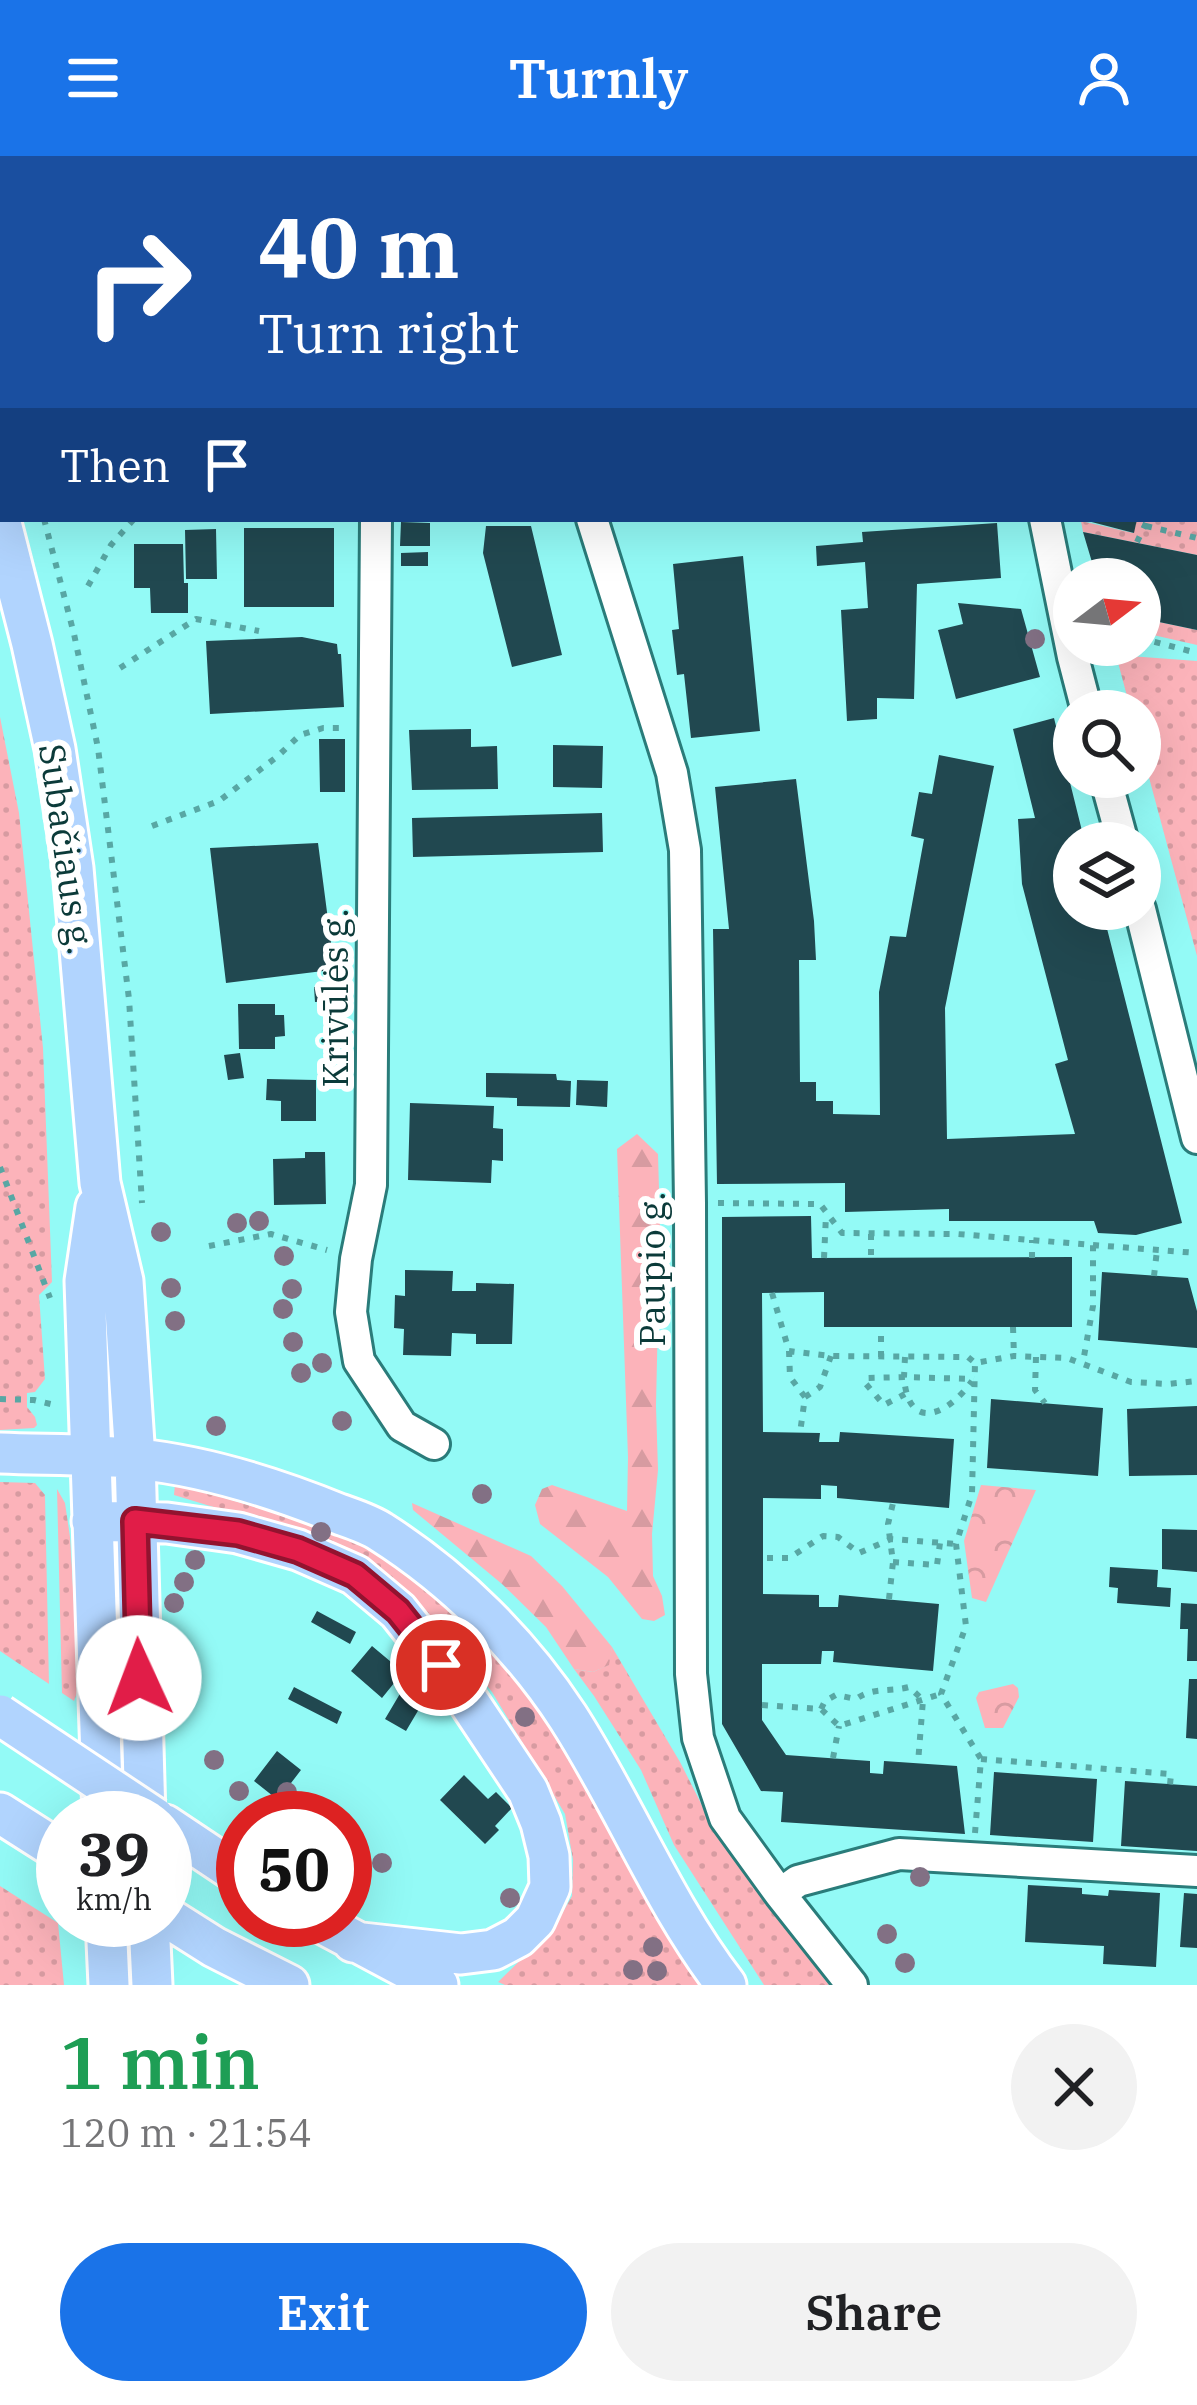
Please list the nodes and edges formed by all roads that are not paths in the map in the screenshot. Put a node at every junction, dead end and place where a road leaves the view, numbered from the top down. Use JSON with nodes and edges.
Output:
{"nodes":[{"id":1,"x":1,"y":522,"type":"edge"},
{"id":2,"x":376,"y":522,"type":"edge"},
{"id":3,"x":593,"y":522,"type":"edge"},
{"id":4,"x":1046,"y":522,"type":"edge"},
{"id":5,"x":1082,"y":690,"type":"edge"},
{"id":6,"x":1145,"y":930,"type":"edge"},
{"id":7,"x":1197,"y":1138,"type":"edge"},
{"id":8,"x":100,"y":1184,"type":"junction"},
{"id":9,"x":434,"y":1444,"type":"dead end"},
{"id":10,"x":0,"y":1454,"type":"edge"},
{"id":11,"x":91,"y":1457,"type":"junction"},
{"id":12,"x":134,"y":1458,"type":"junction"},
{"id":13,"x":135,"y":1521,"type":"junction"},
{"id":14,"x":92,"y":1522,"type":"junction"},
{"id":15,"x":0,"y":1715,"type":"edge"},
{"id":16,"x":102,"y":1791,"type":"edge"},
{"id":17,"x":114,"y":1791,"type":"edge"},
{"id":18,"x":144,"y":1791,"type":"edge"},
{"id":19,"x":0,"y":1813,"type":"edge"},
{"id":20,"x":36,"y":1835,"type":"edge"},
{"id":21,"x":1197,"y":1871,"type":"edge"},
{"id":22,"x":780,"y":1894,"type":"junction"},
{"id":23,"x":192,"y":1933,"type":"edge"},
{"id":24,"x":372,"y":1944,"type":"edge"},
{"id":25,"x":107,"y":1947,"type":"edge"},
{"id":26,"x":150,"y":1947,"type":"edge"},
{"id":27,"x":363,"y":1947,"type":"edge"},
{"id":28,"x":109,"y":1985,"type":"edge"},
{"id":29,"x":152,"y":1985,"type":"edge"},
{"id":30,"x":289,"y":1985,"type":"edge"},
{"id":31,"x":438,"y":1985,"type":"edge"},
{"id":32,"x":726,"y":1985,"type":"edge"},
{"id":33,"x":852,"y":1985,"type":"edge"}],
"edges":[{"from":1,"to":8,"type":"main road","name":"Subačiaus g."},
{"from":2,"to":9,"type":"street","name":"Krivūlės g."},
{"from":3,"to":22,"type":"street","name":"Paupio g."},
{"from":4,"to":5,"type":"street"},
{"from":6,"to":7,"type":"street"},
{"from":8,"to":11,"type":"main road","name":"Subačiaus g."},
{"from":8,"to":12,"type":"main road","name":"Subačiaus g."},
{"from":10,"to":11,"type":"main road"},
{"from":11,"to":12,"type":"main road"},
{"from":11,"to":14,"type":"main road","name":"Subačiaus g."},
{"from":12,"to":13,"type":"main road","name":"Subačiaus g."},
{"from":12,"to":32,"type":"main road"},
{"from":13,"to":14,"type":"main road"},
{"from":13,"to":18,"type":"main road","name":"Subačiaus g."},
{"from":13,"to":24,"type":"main road"},
{"from":14,"to":16,"type":"main road","name":"Subačiaus g."},
{"from":15,"to":17,"type":"main road","bridge":true},
{"from":19,"to":20,"type":"main road"},
{"from":21,"to":22,"type":"street"},
{"from":22,"to":33,"type":"street","name":"Paupio g."},
{"from":23,"to":30,"type":"main road"},
{"from":25,"to":28,"type":"main road"},
{"from":26,"to":29,"type":"main road"},
{"from":27,"to":31,"type":"main road"}]}
